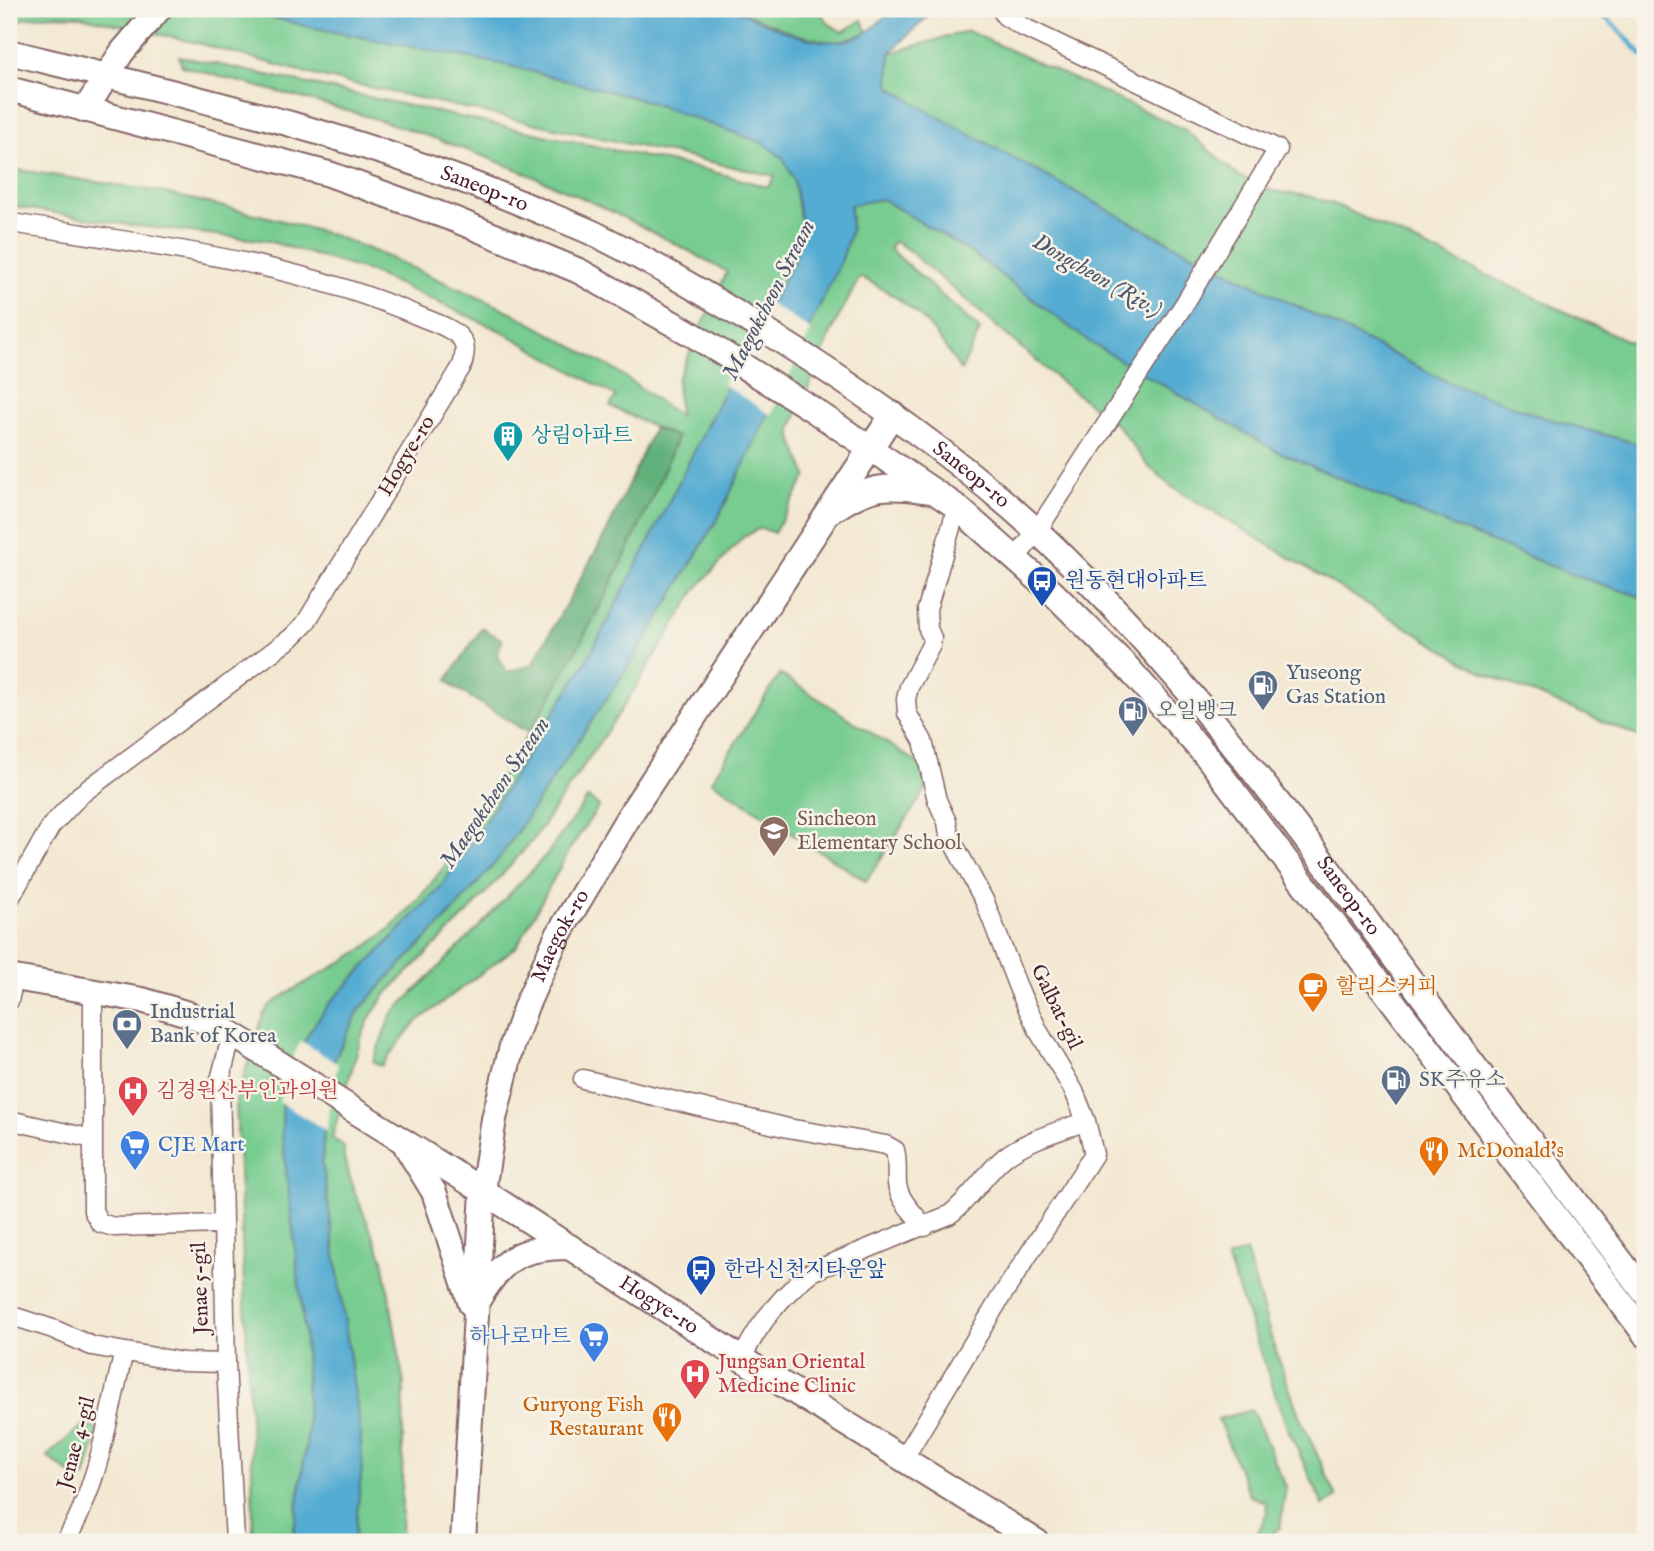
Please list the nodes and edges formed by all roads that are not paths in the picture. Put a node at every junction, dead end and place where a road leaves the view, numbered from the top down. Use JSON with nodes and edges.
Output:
{"nodes":[{"id":1,"x":159,"y":9,"type":"edge"},
{"id":2,"x":1001,"y":9,"type":"edge"},
{"id":3,"x":9,"y":51,"type":"edge"},
{"id":4,"x":107,"y":76,"type":"junction"},
{"id":5,"x":9,"y":89,"type":"edge"},
{"id":6,"x":85,"y":110,"type":"junction"},
{"id":7,"x":9,"y":228,"type":"edge"},
{"id":8,"x":893,"y":414,"type":"junction"},
{"id":9,"x":871,"y":448,"type":"junction"},
{"id":10,"x":935,"y":492,"type":"junction"},
{"id":11,"x":957,"y":508,"type":"junction"},
{"id":12,"x":827,"y":515,"type":"junction"},
{"id":13,"x":1037,"y":531,"type":"junction"},
{"id":14,"x":1016,"y":558,"type":"junction"},
{"id":15,"x":9,"y":900,"type":"edge"},
{"id":16,"x":11,"y":985,"type":"edge"},
{"id":17,"x":93,"y":991,"type":"junction"},
{"id":18,"x":232,"y":1034,"type":"junction"},
{"id":19,"x":583,"y":1079,"type":"dead end"},
{"id":20,"x":9,"y":1120,"type":"edge"},
{"id":21,"x":1087,"y":1121,"type":"junction"},
{"id":22,"x":93,"y":1139,"type":"junction"},
{"id":23,"x":403,"y":1141,"type":"junction"},
{"id":24,"x":483,"y":1191,"type":"junction"},
{"id":25,"x":222,"y":1224,"type":"junction"},
{"id":26,"x":925,"y":1227,"type":"junction"},
{"id":27,"x":570,"y":1247,"type":"junction"},
{"id":28,"x":1645,"y":1293,"type":"edge"},
{"id":29,"x":476,"y":1311,"type":"junction"},
{"id":30,"x":9,"y":1315,"type":"edge"},
{"id":31,"x":1645,"y":1334,"type":"edge"},
{"id":32,"x":124,"y":1352,"type":"junction"},
{"id":33,"x":742,"y":1359,"type":"junction"},
{"id":34,"x":226,"y":1363,"type":"junction"},
{"id":35,"x":904,"y":1458,"type":"junction"},
{"id":36,"x":65,"y":1542,"type":"edge"},
{"id":37,"x":235,"y":1542,"type":"edge"},
{"id":38,"x":463,"y":1542,"type":"edge"},
{"id":39,"x":1037,"y":1542,"type":"edge"}],
"edges":[{"from":1,"to":4,"type":"main road"},
{"from":2,"to":13,"type":"street"},
{"from":3,"to":4,"type":"main road","name":"Saneop-ro"},
{"from":4,"to":6,"type":"main road"},
{"from":4,"to":8,"type":"main road","name":"Saneop-ro"},
{"from":5,"to":6,"type":"main road","name":"Saneop-ro"},
{"from":6,"to":9,"type":"main road","name":"Saneop-ro"},
{"from":7,"to":15,"type":"street","name":"Hogye-ro"},
{"from":8,"to":9,"type":"main road","name":"Maegok-ro"},
{"from":8,"to":13,"type":"main road","name":"Saneop-ro"},
{"from":9,"to":10,"type":"main road","name":"Saneop-ro"},
{"from":9,"to":12,"type":"main road","name":"Maegok-ro"},
{"from":10,"to":11,"type":"main road","name":"Saneop-ro"},
{"from":10,"to":12,"type":"main road"},
{"from":11,"to":14,"type":"main road","name":"Saneop-ro"},
{"from":11,"to":21,"type":"street","name":"Galbat-gil"},
{"from":12,"to":24,"type":"main road","name":"Maegok-ro"},
{"from":13,"to":14,"type":"street"},
{"from":13,"to":28,"type":"main road","name":"Saneop-ro"},
{"from":14,"to":31,"type":"main road","name":"Saneop-ro"},
{"from":16,"to":17,"type":"main road"},
{"from":17,"to":18,"type":"main road"},
{"from":17,"to":22,"type":"street"},
{"from":18,"to":23,"type":"main road","name":"Hogye-ro"},
{"from":18,"to":25,"type":"street","name":"Jenae 5-gil"},
{"from":19,"to":26,"type":"street"},
{"from":20,"to":22,"type":"street"},
{"from":21,"to":26,"type":"street"},
{"from":21,"to":35,"type":"street","name":"Galbat-gil"},
{"from":22,"to":25,"type":"street"},
{"from":23,"to":24,"type":"main road","name":"Hogye-ro"},
{"from":23,"to":29,"type":"main road"},
{"from":24,"to":27,"type":"main road","name":"Hogye-ro"},
{"from":24,"to":29,"type":"main road","name":"Maegok-ro"},
{"from":25,"to":34,"type":"street","name":"Jenae 5-gil"},
{"from":26,"to":33,"type":"street"},
{"from":27,"to":29,"type":"main road"},
{"from":27,"to":33,"type":"main road","name":"Hogye-ro"},
{"from":29,"to":38,"type":"main road","name":"Maegok-ro"},
{"from":30,"to":32,"type":"street"},
{"from":32,"to":34,"type":"street"},
{"from":32,"to":36,"type":"street","name":"Jenae 4-gil"},
{"from":33,"to":35,"type":"main road","name":"Hogye-ro"},
{"from":34,"to":37,"type":"street","name":"Jenae 5-gil"},
{"from":35,"to":39,"type":"main road","name":"Hogye-ro"}]}
